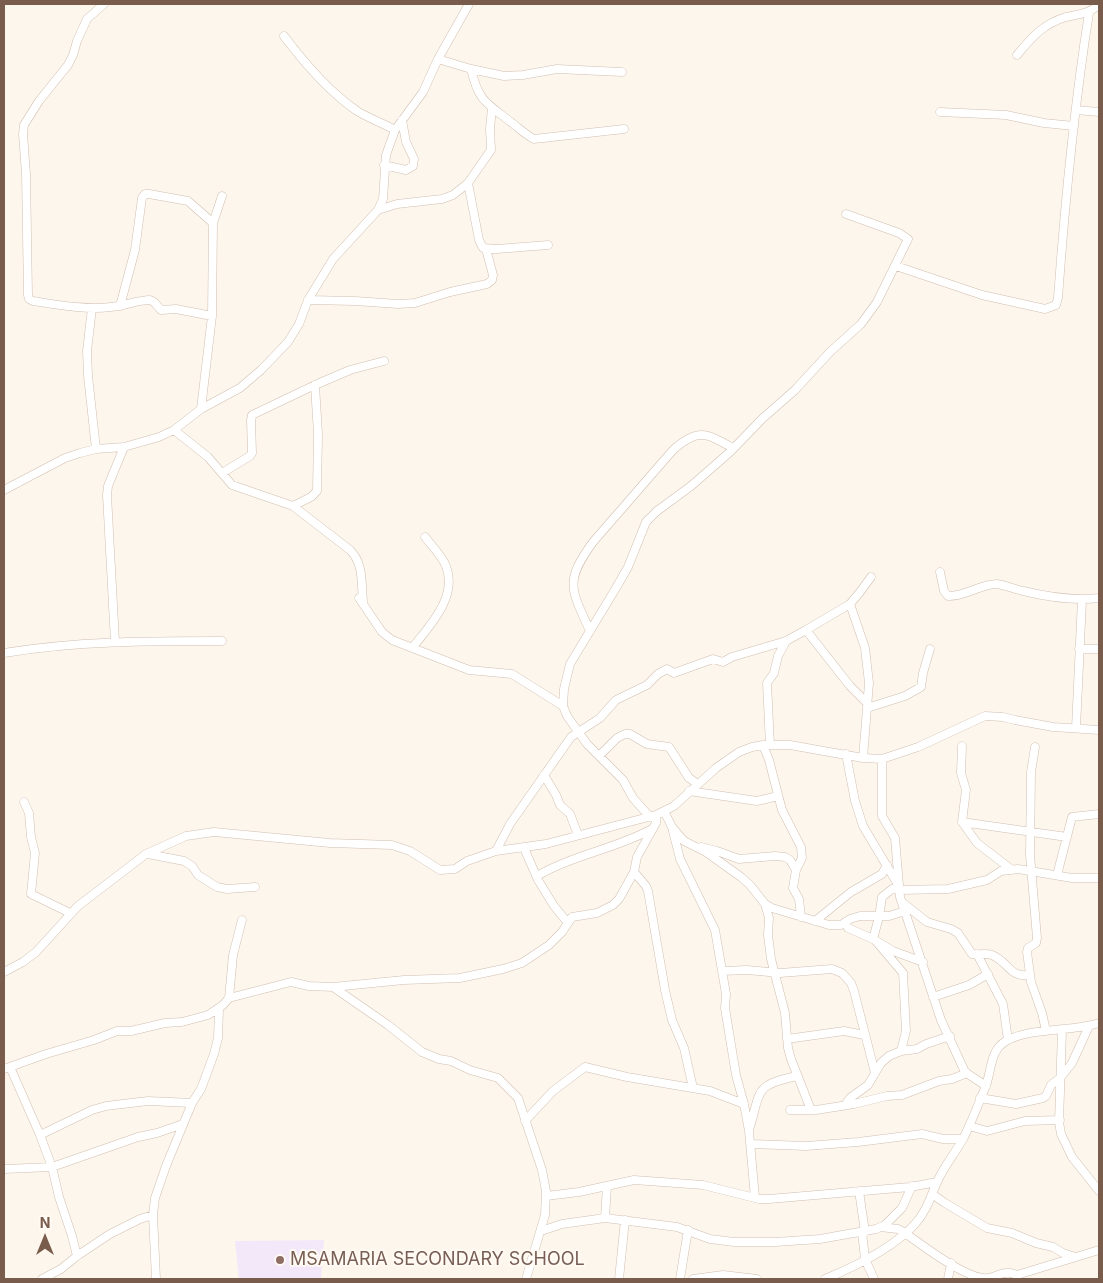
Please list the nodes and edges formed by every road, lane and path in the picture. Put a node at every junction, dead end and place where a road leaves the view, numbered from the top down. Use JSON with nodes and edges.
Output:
{"nodes":[{"id":1,"x":104,"y":4,"type":"edge"},
{"id":2,"x":470,"y":4,"type":"edge"},
{"id":3,"x":1099,"y":5,"type":"edge"},
{"id":4,"x":1089,"y":12,"type":"junction"},
{"id":5,"x":284,"y":36,"type":"dead end"},
{"id":6,"x":1017,"y":56,"type":"dead end"},
{"id":7,"x":438,"y":59,"type":"junction"},
{"id":8,"x":471,"y":69,"type":"junction"},
{"id":9,"x":622,"y":72,"type":"dead end"},
{"id":10,"x":492,"y":108,"type":"junction"},
{"id":11,"x":1076,"y":110,"type":"junction"},
{"id":12,"x":940,"y":112,"type":"dead end"},
{"id":13,"x":1099,"y":112,"type":"edge"},
{"id":14,"x":402,"y":120,"type":"junction"},
{"id":15,"x":1074,"y":126,"type":"junction"},
{"id":16,"x":624,"y":129,"type":"dead end"},
{"id":17,"x":395,"y":130,"type":"junction"},
{"id":18,"x":384,"y":165,"type":"junction"},
{"id":19,"x":468,"y":182,"type":"junction"},
{"id":20,"x":222,"y":196,"type":"dead end"},
{"id":21,"x":378,"y":210,"type":"junction"},
{"id":22,"x":846,"y":214,"type":"dead end"},
{"id":23,"x":213,"y":223,"type":"junction"},
{"id":24,"x":548,"y":245,"type":"dead end"},
{"id":25,"x":486,"y":249,"type":"junction"},
{"id":26,"x":896,"y":266,"type":"junction"},
{"id":27,"x":308,"y":300,"type":"junction"},
{"id":28,"x":120,"y":306,"type":"junction"},
{"id":29,"x":92,"y":308,"type":"junction"},
{"id":30,"x":212,"y":316,"type":"junction"},
{"id":31,"x":384,"y":361,"type":"dead end"},
{"id":32,"x":315,"y":385,"type":"junction"},
{"id":33,"x":201,"y":409,"type":"junction"},
{"id":34,"x":174,"y":430,"type":"junction"},
{"id":35,"x":124,"y":447,"type":"junction"},
{"id":36,"x":734,"y":448,"type":"junction"},
{"id":37,"x":96,"y":449,"type":"junction"},
{"id":38,"x":222,"y":473,"type":"junction"},
{"id":39,"x":4,"y":490,"type":"edge"},
{"id":40,"x":292,"y":506,"type":"junction"},
{"id":41,"x":425,"y":537,"type":"dead end"},
{"id":42,"x":940,"y":572,"type":"dead end"},
{"id":43,"x":871,"y":577,"type":"dead end"},
{"id":44,"x":1099,"y":598,"type":"edge"},
{"id":45,"x":1082,"y":600,"type":"junction"},
{"id":46,"x":850,"y":604,"type":"junction"},
{"id":47,"x":806,"y":630,"type":"junction"},
{"id":48,"x":590,"y":631,"type":"junction"},
{"id":49,"x":222,"y":641,"type":"dead end"},
{"id":50,"x":786,"y":641,"type":"junction"},
{"id":51,"x":115,"y":642,"type":"junction"},
{"id":52,"x":413,"y":647,"type":"junction"},
{"id":53,"x":930,"y":649,"type":"dead end"},
{"id":54,"x":1079,"y":649,"type":"junction"},
{"id":55,"x":1099,"y":649,"type":"edge"},
{"id":56,"x":4,"y":654,"type":"edge"},
{"id":57,"x":563,"y":706,"type":"junction"},
{"id":58,"x":867,"y":706,"type":"junction"},
{"id":59,"x":1076,"y":728,"type":"junction"},
{"id":60,"x":1099,"y":730,"type":"edge"},
{"id":61,"x":578,"y":732,"type":"junction"},
{"id":62,"x":766,"y":745,"type":"junction"},
{"id":63,"x":962,"y":746,"type":"dead end"},
{"id":64,"x":1034,"y":747,"type":"dead end"},
{"id":65,"x":846,"y":754,"type":"junction"},
{"id":66,"x":599,"y":756,"type":"junction"},
{"id":67,"x":863,"y":758,"type":"junction"},
{"id":68,"x":882,"y":759,"type":"junction"},
{"id":69,"x":544,"y":775,"type":"junction"},
{"id":70,"x":698,"y":784,"type":"junction"},
{"id":71,"x":689,"y":791,"type":"junction"},
{"id":72,"x":778,"y":796,"type":"junction"},
{"id":73,"x":24,"y":802,"type":"dead end"},
{"id":74,"x":664,"y":811,"type":"junction"},
{"id":75,"x":1099,"y":814,"type":"edge"},
{"id":76,"x":653,"y":816,"type":"junction"},
{"id":77,"x":962,"y":822,"type":"junction"},
{"id":78,"x":672,"y":827,"type":"junction"},
{"id":79,"x":652,"y":829,"type":"junction"},
{"id":80,"x":1031,"y":831,"type":"junction"},
{"id":81,"x":578,"y":835,"type":"junction"},
{"id":82,"x":1067,"y":837,"type":"junction"},
{"id":83,"x":696,"y":847,"type":"junction"},
{"id":84,"x":524,"y":848,"type":"junction"},
{"id":85,"x":496,"y":851,"type":"junction"},
{"id":86,"x":146,"y":854,"type":"junction"},
{"id":87,"x":887,"y":865,"type":"junction"},
{"id":88,"x":796,"y":870,"type":"junction"},
{"id":89,"x":1012,"y":870,"type":"junction"},
{"id":90,"x":1031,"y":871,"type":"junction"},
{"id":91,"x":634,"y":872,"type":"junction"},
{"id":92,"x":1057,"y":875,"type":"junction"},
{"id":93,"x":537,"y":876,"type":"junction"},
{"id":94,"x":1099,"y":878,"type":"edge"},
{"id":95,"x":255,"y":887,"type":"dead end"},
{"id":96,"x":899,"y":888,"type":"junction"},
{"id":97,"x":902,"y":901,"type":"junction"},
{"id":98,"x":765,"y":904,"type":"junction"},
{"id":99,"x":905,"y":911,"type":"junction"},
{"id":100,"x":70,"y":913,"type":"junction"},
{"id":101,"x":801,"y":916,"type":"junction"},
{"id":102,"x":879,"y":917,"type":"junction"},
{"id":103,"x":242,"y":920,"type":"dead end"},
{"id":104,"x":815,"y":920,"type":"junction"},
{"id":105,"x":568,"y":922,"type":"junction"},
{"id":106,"x":845,"y":922,"type":"junction"},
{"id":107,"x":874,"y":939,"type":"junction"},
{"id":108,"x":977,"y":954,"type":"junction"},
{"id":109,"x":923,"y":962,"type":"junction"},
{"id":110,"x":722,"y":971,"type":"junction"},
{"id":111,"x":4,"y":972,"type":"edge"},
{"id":112,"x":774,"y":972,"type":"junction"},
{"id":113,"x":988,"y":974,"type":"junction"},
{"id":114,"x":1030,"y":975,"type":"junction"},
{"id":115,"x":333,"y":987,"type":"junction"},
{"id":116,"x":933,"y":996,"type":"junction"},
{"id":117,"x":229,"y":998,"type":"junction"},
{"id":118,"x":219,"y":1008,"type":"junction"},
{"id":119,"x":1099,"y":1023,"type":"edge"},
{"id":120,"x":1089,"y":1026,"type":"junction"},
{"id":121,"x":1062,"y":1030,"type":"junction"},
{"id":122,"x":1046,"y":1031,"type":"junction"},
{"id":123,"x":864,"y":1036,"type":"junction"},
{"id":124,"x":950,"y":1036,"type":"junction"},
{"id":125,"x":787,"y":1039,"type":"junction"},
{"id":126,"x":1008,"y":1040,"type":"junction"},
{"id":127,"x":901,"y":1051,"type":"junction"},
{"id":128,"x":7,"y":1068,"type":"edge"},
{"id":129,"x":967,"y":1073,"type":"junction"},
{"id":130,"x":875,"y":1074,"type":"junction"},
{"id":131,"x":797,"y":1076,"type":"junction"},
{"id":132,"x":1060,"y":1078,"type":"junction"},
{"id":133,"x":986,"y":1086,"type":"junction"},
{"id":134,"x":693,"y":1088,"type":"junction"},
{"id":135,"x":980,"y":1098,"type":"junction"},
{"id":136,"x":192,"y":1103,"type":"junction"},
{"id":137,"x":744,"y":1104,"type":"junction"},
{"id":138,"x":846,"y":1105,"type":"junction"},
{"id":139,"x":790,"y":1110,"type":"dead end"},
{"id":140,"x":811,"y":1110,"type":"junction"},
{"id":141,"x":1060,"y":1120,"type":"junction"},
{"id":142,"x":525,"y":1121,"type":"junction"},
{"id":143,"x":183,"y":1124,"type":"junction"},
{"id":144,"x":969,"y":1126,"type":"junction"},
{"id":145,"x":749,"y":1130,"type":"junction"},
{"id":146,"x":40,"y":1135,"type":"junction"},
{"id":147,"x":962,"y":1139,"type":"junction"},
{"id":148,"x":751,"y":1144,"type":"junction"},
{"id":149,"x":52,"y":1166,"type":"junction"},
{"id":150,"x":4,"y":1169,"type":"edge"},
{"id":151,"x":937,"y":1182,"type":"junction"},
{"id":152,"x":607,"y":1186,"type":"junction"},
{"id":153,"x":912,"y":1186,"type":"junction"},
{"id":154,"x":859,"y":1191,"type":"junction"},
{"id":155,"x":1099,"y":1191,"type":"edge"},
{"id":156,"x":932,"y":1194,"type":"junction"},
{"id":157,"x":546,"y":1196,"type":"junction"},
{"id":158,"x":756,"y":1198,"type":"junction"},
{"id":159,"x":153,"y":1215,"type":"junction"},
{"id":160,"x":606,"y":1218,"type":"junction"},
{"id":161,"x":624,"y":1220,"type":"junction"},
{"id":162,"x":880,"y":1227,"type":"junction"},
{"id":163,"x":688,"y":1230,"type":"junction"},
{"id":164,"x":541,"y":1231,"type":"junction"},
{"id":165,"x":863,"y":1232,"type":"junction"},
{"id":166,"x":905,"y":1233,"type":"junction"},
{"id":167,"x":1099,"y":1250,"type":"edge"},
{"id":168,"x":77,"y":1256,"type":"junction"},
{"id":169,"x":1078,"y":1258,"type":"junction"},
{"id":170,"x":865,"y":1259,"type":"junction"},
{"id":171,"x":951,"y":1264,"type":"junction"},
{"id":172,"x":873,"y":1276,"type":"edge"},
{"id":173,"x":716,"y":1277,"type":"edge"},
{"id":174,"x":42,"y":1279,"type":"edge"},
{"id":175,"x":156,"y":1279,"type":"edge"},
{"id":176,"x":526,"y":1279,"type":"edge"},
{"id":177,"x":619,"y":1279,"type":"edge"},
{"id":178,"x":680,"y":1279,"type":"edge"},
{"id":179,"x":693,"y":1279,"type":"edge"},
{"id":180,"x":757,"y":1279,"type":"edge"},
{"id":181,"x":825,"y":1279,"type":"edge"},
{"id":182,"x":882,"y":1279,"type":"edge"},
{"id":183,"x":948,"y":1279,"type":"edge"}],
"edges":[{"from":1,"to":29,"type":"street"},
{"from":2,"to":7,"type":"street"},
{"from":3,"to":4,"type":"street"},
{"from":4,"to":6,"type":"street"},
{"from":4,"to":11,"type":"street"},
{"from":5,"to":17,"type":"street"},
{"from":7,"to":8,"type":"street"},
{"from":7,"to":14,"type":"street"},
{"from":8,"to":9,"type":"street"},
{"from":8,"to":10,"type":"street"},
{"from":10,"to":16,"type":"street"},
{"from":10,"to":19,"type":"street"},
{"from":11,"to":13,"type":"street"},
{"from":11,"to":15,"type":"street"},
{"from":12,"to":15,"type":"street"},
{"from":14,"to":17,"type":"street"},
{"from":14,"to":18,"type":"street"},
{"from":15,"to":26,"type":"street"},
{"from":17,"to":18,"type":"street"},
{"from":18,"to":21,"type":"street"},
{"from":19,"to":21,"type":"street"},
{"from":19,"to":25,"type":"street"},
{"from":20,"to":23,"type":"street"},
{"from":21,"to":27,"type":"street"},
{"from":22,"to":26,"type":"street"},
{"from":23,"to":28,"type":"street"},
{"from":23,"to":30,"type":"street"},
{"from":24,"to":25,"type":"street"},
{"from":25,"to":27,"type":"street"},
{"from":26,"to":36,"type":"street"},
{"from":27,"to":33,"type":"street"},
{"from":28,"to":29,"type":"street"},
{"from":28,"to":30,"type":"street"},
{"from":29,"to":37,"type":"street"},
{"from":30,"to":33,"type":"street"},
{"from":31,"to":32,"type":"street"},
{"from":32,"to":38,"type":"street"},
{"from":32,"to":40,"type":"street"},
{"from":33,"to":34,"type":"street"},
{"from":34,"to":35,"type":"street"},
{"from":34,"to":38,"type":"street"},
{"from":35,"to":37,"type":"street"},
{"from":35,"to":51,"type":"street"},
{"from":36,"to":48,"type":"street"},
{"from":36,"to":48,"type":"street"},
{"from":37,"to":39,"type":"street"},
{"from":38,"to":40,"type":"street"},
{"from":40,"to":52,"type":"street"},
{"from":41,"to":52,"type":"street"},
{"from":42,"to":45,"type":"street"},
{"from":43,"to":46,"type":"street"},
{"from":44,"to":45,"type":"street"},
{"from":45,"to":54,"type":"street"},
{"from":46,"to":47,"type":"street"},
{"from":46,"to":58,"type":"street"},
{"from":47,"to":50,"type":"street"},
{"from":47,"to":58,"type":"street"},
{"from":48,"to":57,"type":"street"},
{"from":49,"to":51,"type":"street"},
{"from":50,"to":61,"type":"street"},
{"from":50,"to":62,"type":"street"},
{"from":51,"to":56,"type":"street"},
{"from":52,"to":57,"type":"street"},
{"from":53,"to":58,"type":"street"},
{"from":54,"to":55,"type":"street"},
{"from":54,"to":59,"type":"street"},
{"from":57,"to":61,"type":"street"},
{"from":58,"to":67,"type":"street"},
{"from":59,"to":60,"type":"street"},
{"from":59,"to":68,"type":"street"},
{"from":61,"to":66,"type":"street"},
{"from":61,"to":69,"type":"street"},
{"from":62,"to":65,"type":"street"},
{"from":62,"to":70,"type":"street"},
{"from":62,"to":72,"type":"street"},
{"from":63,"to":77,"type":"street"},
{"from":64,"to":80,"type":"street"},
{"from":65,"to":67,"type":"street"},
{"from":65,"to":87,"type":"street"},
{"from":66,"to":70,"type":"street"},
{"from":66,"to":76,"type":"street"},
{"from":67,"to":68,"type":"street"},
{"from":68,"to":96,"type":"street"},
{"from":69,"to":81,"type":"street"},
{"from":69,"to":85,"type":"street"},
{"from":70,"to":71,"type":"street"},
{"from":71,"to":72,"type":"street"},
{"from":71,"to":74,"type":"street"},
{"from":72,"to":88,"type":"street"},
{"from":73,"to":100,"type":"street"},
{"from":74,"to":76,"type":"street"},
{"from":74,"to":78,"type":"street"},
{"from":75,"to":82,"type":"street"},
{"from":76,"to":79,"type":"street"},
{"from":76,"to":81,"type":"street"},
{"from":77,"to":80,"type":"street"},
{"from":77,"to":89,"type":"street"},
{"from":78,"to":83,"type":"street"},
{"from":78,"to":110,"type":"street"},
{"from":79,"to":91,"type":"street"},
{"from":79,"to":93,"type":"street"},
{"from":80,"to":82,"type":"street"},
{"from":80,"to":90,"type":"street"},
{"from":81,"to":84,"type":"street"},
{"from":82,"to":92,"type":"street"},
{"from":83,"to":88,"type":"street"},
{"from":83,"to":98,"type":"street"},
{"from":84,"to":85,"type":"street"},
{"from":84,"to":93,"type":"street"},
{"from":85,"to":86,"type":"street"},
{"from":86,"to":95,"type":"street"},
{"from":86,"to":100,"type":"street"},
{"from":87,"to":96,"type":"street"},
{"from":87,"to":104,"type":"street"},
{"from":88,"to":101,"type":"street"},
{"from":89,"to":90,"type":"street"},
{"from":89,"to":96,"type":"street"},
{"from":90,"to":92,"type":"street"},
{"from":90,"to":114,"type":"street"},
{"from":91,"to":105,"type":"street"},
{"from":91,"to":134,"type":"street"},
{"from":92,"to":94,"type":"street"},
{"from":93,"to":105,"type":"street"},
{"from":96,"to":97,"type":"street"},
{"from":96,"to":102,"type":"street"},
{"from":97,"to":99,"type":"street"},
{"from":97,"to":108,"type":"street"},
{"from":98,"to":101,"type":"street"},
{"from":98,"to":112,"type":"street"},
{"from":99,"to":102,"type":"street"},
{"from":99,"to":109,"type":"street"},
{"from":100,"to":111,"type":"street"},
{"from":101,"to":104,"type":"street"},
{"from":102,"to":106,"type":"street"},
{"from":102,"to":107,"type":"street"},
{"from":103,"to":117,"type":"street"},
{"from":104,"to":106,"type":"street"},
{"from":105,"to":115,"type":"street"},
{"from":106,"to":107,"type":"street"},
{"from":107,"to":109,"type":"street"},
{"from":107,"to":127,"type":"street"},
{"from":108,"to":113,"type":"street"},
{"from":108,"to":114,"type":"street"},
{"from":109,"to":116,"type":"street"},
{"from":110,"to":112,"type":"street"},
{"from":110,"to":137,"type":"street"},
{"from":112,"to":123,"type":"street"},
{"from":112,"to":125,"type":"street"},
{"from":113,"to":116,"type":"street"},
{"from":113,"to":126,"type":"street"},
{"from":114,"to":122,"type":"street"},
{"from":115,"to":117,"type":"street"},
{"from":115,"to":142,"type":"street"},
{"from":116,"to":124,"type":"street"},
{"from":117,"to":118,"type":"street"},
{"from":118,"to":128,"type":"street"},
{"from":118,"to":136,"type":"street"},
{"from":119,"to":120,"type":"street"},
{"from":120,"to":121,"type":"street"},
{"from":120,"to":132,"type":"street"},
{"from":121,"to":122,"type":"street"},
{"from":121,"to":132,"type":"street"},
{"from":122,"to":126,"type":"street"},
{"from":123,"to":125,"type":"street"},
{"from":123,"to":130,"type":"street"},
{"from":124,"to":127,"type":"street"},
{"from":124,"to":129,"type":"street"},
{"from":125,"to":131,"type":"street"},
{"from":126,"to":133,"type":"street"},
{"from":127,"to":130,"type":"street"},
{"from":128,"to":146,"type":"street"},
{"from":129,"to":133,"type":"street"},
{"from":129,"to":138,"type":"street"},
{"from":130,"to":138,"type":"street"},
{"from":131,"to":140,"type":"street"},
{"from":131,"to":145,"type":"street"},
{"from":132,"to":135,"type":"street"},
{"from":132,"to":141,"type":"street"},
{"from":133,"to":135,"type":"street"},
{"from":134,"to":137,"type":"street"},
{"from":134,"to":142,"type":"street"},
{"from":135,"to":144,"type":"street"},
{"from":136,"to":143,"type":"street"},
{"from":136,"to":146,"type":"street"},
{"from":137,"to":145,"type":"street"},
{"from":138,"to":140,"type":"street"},
{"from":139,"to":140,"type":"street"},
{"from":141,"to":144,"type":"street"},
{"from":141,"to":155,"type":"street"},
{"from":142,"to":157,"type":"street"},
{"from":143,"to":149,"type":"street"},
{"from":143,"to":159,"type":"street"},
{"from":144,"to":147,"type":"street"},
{"from":145,"to":148,"type":"street"},
{"from":146,"to":149,"type":"street"},
{"from":147,"to":148,"type":"street"},
{"from":147,"to":151,"type":"street"},
{"from":148,"to":158,"type":"street"},
{"from":149,"to":150,"type":"street"},
{"from":149,"to":168,"type":"street"},
{"from":151,"to":153,"type":"street"},
{"from":151,"to":156,"type":"street"},
{"from":152,"to":157,"type":"street"},
{"from":152,"to":158,"type":"street"},
{"from":152,"to":160,"type":"street"},
{"from":153,"to":154,"type":"street"},
{"from":153,"to":162,"type":"street"},
{"from":154,"to":158,"type":"street"},
{"from":154,"to":165,"type":"street"},
{"from":156,"to":166,"type":"street"},
{"from":156,"to":169,"type":"street"},
{"from":157,"to":164,"type":"street"},
{"from":159,"to":168,"type":"street"},
{"from":159,"to":175,"type":"street"},
{"from":160,"to":161,"type":"street"},
{"from":160,"to":164,"type":"street"},
{"from":161,"to":163,"type":"street"},
{"from":161,"to":177,"type":"street"},
{"from":162,"to":165,"type":"street"},
{"from":162,"to":166,"type":"street"},
{"from":163,"to":165,"type":"street"},
{"from":163,"to":178,"type":"street"},
{"from":164,"to":176,"type":"street"},
{"from":165,"to":170,"type":"street"},
{"from":166,"to":170,"type":"street"},
{"from":166,"to":171,"type":"street"},
{"from":167,"to":169,"type":"street"},
{"from":168,"to":174,"type":"street"},
{"from":169,"to":171,"type":"street"},
{"from":170,"to":172,"type":"street"},
{"from":170,"to":181,"type":"street"},
{"from":171,"to":183,"type":"street"},
{"from":172,"to":182,"type":"street"},
{"from":173,"to":179,"type":"street"},
{"from":173,"to":180,"type":"street"}]}
